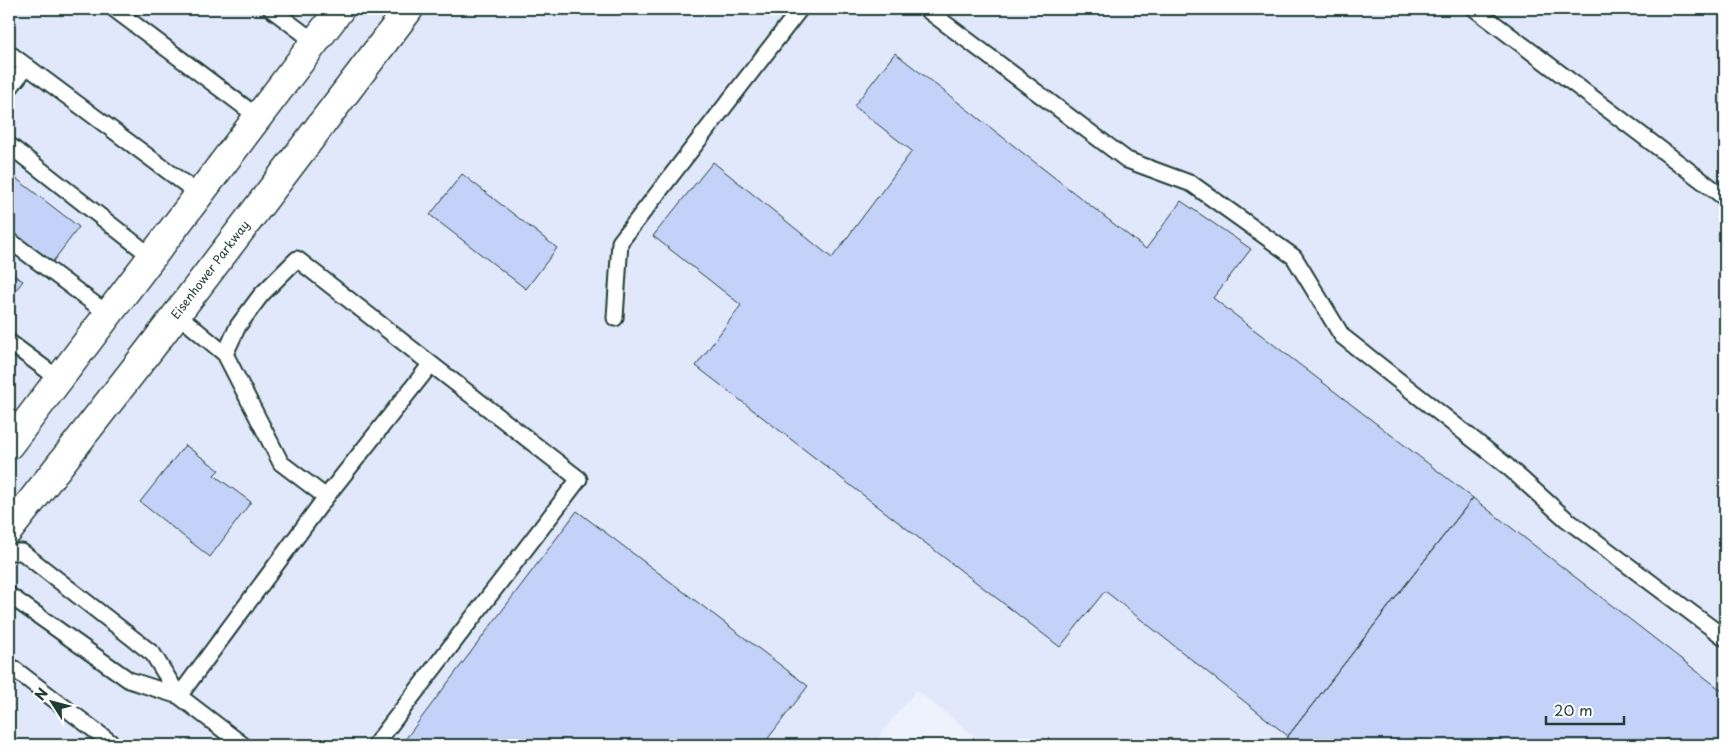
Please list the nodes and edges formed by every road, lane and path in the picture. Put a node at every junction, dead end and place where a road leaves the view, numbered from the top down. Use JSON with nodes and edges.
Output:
{"nodes":[{"id":1,"x":114,"y":9,"type":"edge"},
{"id":2,"x":271,"y":9,"type":"edge"},
{"id":3,"x":340,"y":9,"type":"edge"},
{"id":4,"x":408,"y":9,"type":"edge"},
{"id":5,"x":800,"y":9,"type":"edge"},
{"id":6,"x":926,"y":9,"type":"edge"},
{"id":7,"x":1475,"y":9,"type":"edge"},
{"id":8,"x":315,"y":42,"type":"junction"},
{"id":9,"x":9,"y":53,"type":"edge"},
{"id":10,"x":27,"y":66,"type":"junction"},
{"id":11,"x":9,"y":90,"type":"edge"},
{"id":12,"x":258,"y":117,"type":"junction"},
{"id":13,"x":9,"y":145,"type":"edge"},
{"id":14,"x":200,"y":195,"type":"junction"},
{"id":15,"x":1725,"y":198,"type":"edge"},
{"id":16,"x":9,"y":240,"type":"edge"},
{"id":17,"x":152,"y":257,"type":"junction"},
{"id":18,"x":108,"y":314,"type":"junction"},
{"id":19,"x":178,"y":314,"type":"junction"},
{"id":20,"x":615,"y":318,"type":"dead end"},
{"id":21,"x":9,"y":342,"type":"edge"},
{"id":22,"x":225,"y":354,"type":"junction"},
{"id":23,"x":431,"y":364,"type":"junction"},
{"id":24,"x":59,"y":379,"type":"junction"},
{"id":25,"x":9,"y":445,"type":"edge"},
{"id":26,"x":326,"y":497,"type":"junction"},
{"id":27,"x":9,"y":530,"type":"edge"},
{"id":28,"x":9,"y":552,"type":"edge"},
{"id":29,"x":9,"y":595,"type":"edge"},
{"id":30,"x":1725,"y":638,"type":"edge"},
{"id":31,"x":9,"y":665,"type":"edge"},
{"id":32,"x":178,"y":696,"type":"junction"},
{"id":33,"x":114,"y":745,"type":"edge"},
{"id":34,"x":242,"y":745,"type":"edge"},
{"id":35,"x":375,"y":745,"type":"edge"}],
"edges":[{"from":1,"to":12,"type":"lane"},
{"from":2,"to":8,"type":"lane"},
{"from":3,"to":8,"type":"main road"},
{"from":4,"to":19,"type":"main road","name":"Eisenhower Parkway"},
{"from":5,"to":20,"type":"lane"},
{"from":6,"to":30,"type":"lane"},
{"from":7,"to":15,"type":"lane"},
{"from":8,"to":12,"type":"main road"},
{"from":9,"to":10,"type":"lane"},
{"from":10,"to":11,"type":"lane"},
{"from":10,"to":14,"type":"lane"},
{"from":12,"to":14,"type":"main road"},
{"from":13,"to":17,"type":"lane"},
{"from":14,"to":17,"type":"main road"},
{"from":16,"to":18,"type":"lane"},
{"from":17,"to":18,"type":"main road"},
{"from":18,"to":24,"type":"main road"},
{"from":19,"to":22,"type":"lane"},
{"from":19,"to":27,"type":"main road","name":"Eisenhower Parkway"},
{"from":21,"to":24,"type":"lane"},
{"from":22,"to":23,"type":"lane"},
{"from":22,"to":26,"type":"lane"},
{"from":23,"to":26,"type":"lane"},
{"from":23,"to":35,"type":"lane"},
{"from":24,"to":25,"type":"main road"},
{"from":26,"to":32,"type":"lane"},
{"from":28,"to":32,"type":"lane"},
{"from":29,"to":32,"type":"lane"},
{"from":31,"to":33,"type":"lane"},
{"from":32,"to":34,"type":"lane"}]}
